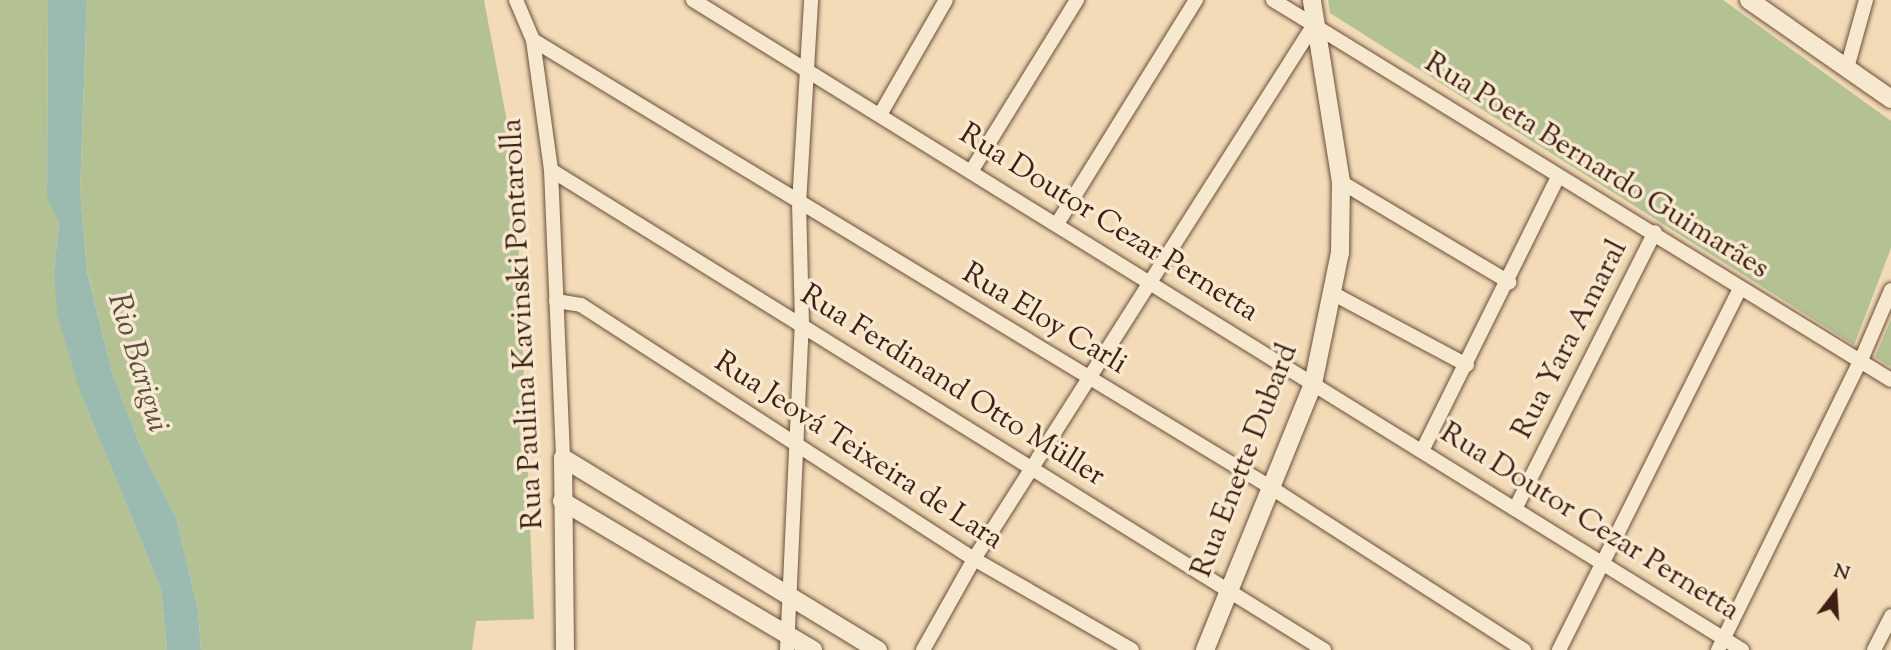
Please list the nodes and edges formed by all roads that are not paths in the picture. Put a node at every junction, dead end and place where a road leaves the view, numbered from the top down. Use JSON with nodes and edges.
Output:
{"nodes":[{"id":1,"x":516,"y":0,"type":"edge"},
{"id":2,"x":693,"y":0,"type":"edge"},
{"id":3,"x":811,"y":0,"type":"edge"},
{"id":4,"x":946,"y":0,"type":"edge"},
{"id":5,"x":1077,"y":0,"type":"edge"},
{"id":6,"x":1196,"y":0,"type":"edge"},
{"id":7,"x":1273,"y":0,"type":"edge"},
{"id":8,"x":1312,"y":0,"type":"edge"},
{"id":9,"x":1866,"y":0,"type":"edge"},
{"id":10,"x":1751,"y":1,"type":"edge"},
{"id":11,"x":1315,"y":23,"type":"junction"},
{"id":12,"x":533,"y":40,"type":"junction"},
{"id":13,"x":807,"y":67,"type":"junction"},
{"id":14,"x":1847,"y":68,"type":"junction"},
{"id":15,"x":1891,"y":99,"type":"edge"},
{"id":16,"x":881,"y":113,"type":"junction"},
{"id":17,"x":551,"y":170,"type":"junction"},
{"id":18,"x":972,"y":170,"type":"junction"},
{"id":19,"x":1558,"y":177,"type":"junction"},
{"id":20,"x":1341,"y":182,"type":"junction"},
{"id":21,"x":799,"y":204,"type":"junction"},
{"id":22,"x":1057,"y":224,"type":"junction"},
{"id":23,"x":1655,"y":232,"type":"junction"},
{"id":24,"x":1149,"y":282,"type":"junction"},
{"id":25,"x":1508,"y":282,"type":"junction"},
{"id":26,"x":1741,"y":288,"type":"junction"},
{"id":27,"x":1891,"y":290,"type":"edge"},
{"id":28,"x":1332,"y":293,"type":"junction"},
{"id":29,"x":556,"y":301,"type":"junction"},
{"id":30,"x":802,"y":324,"type":"junction"},
{"id":31,"x":1861,"y":360,"type":"junction"},
{"id":32,"x":1467,"y":365,"type":"junction"},
{"id":33,"x":1088,"y":378,"type":"junction"},
{"id":34,"x":1891,"y":380,"type":"edge"},
{"id":35,"x":1313,"y":384,"type":"junction"},
{"id":36,"x":796,"y":447,"type":"junction"},
{"id":37,"x":1423,"y":449,"type":"junction"},
{"id":38,"x":563,"y":458,"type":"junction"},
{"id":39,"x":1031,"y":468,"type":"junction"},
{"id":40,"x":1270,"y":487,"type":"junction"},
{"id":41,"x":562,"y":501,"type":"junction"},
{"id":42,"x":1515,"y":509,"type":"junction"},
{"id":43,"x":974,"y":559,"type":"junction"},
{"id":44,"x":1602,"y":565,"type":"junction"},
{"id":45,"x":1226,"y":590,"type":"junction"},
{"id":46,"x":790,"y":598,"type":"junction"},
{"id":47,"x":1891,"y":616,"type":"edge"},
{"id":48,"x":788,"y":643,"type":"edge"},
{"id":49,"x":1721,"y":644,"type":"edge"},
{"id":50,"x":565,"y":650,"type":"edge"},
{"id":51,"x":813,"y":650,"type":"edge"},
{"id":52,"x":878,"y":650,"type":"edge"},
{"id":53,"x":923,"y":650,"type":"edge"},
{"id":54,"x":1132,"y":650,"type":"edge"},
{"id":55,"x":1205,"y":650,"type":"edge"},
{"id":56,"x":1324,"y":650,"type":"edge"},
{"id":57,"x":1524,"y":650,"type":"edge"},
{"id":58,"x":1559,"y":650,"type":"edge"},
{"id":59,"x":1742,"y":650,"type":"edge"},
{"id":60,"x":1874,"y":650,"type":"edge"}],
"edges":[{"from":1,"to":12,"type":"street","name":"Rua Paulina Kavinski Pontarolla"},
{"from":2,"to":13,"type":"street","name":"Rua Doutor Cezar Pernetta"},
{"from":3,"to":13,"type":"street"},
{"from":4,"to":16,"type":"street"},
{"from":5,"to":18,"type":"street"},
{"from":6,"to":22,"type":"street"},
{"from":7,"to":11,"type":"street","name":"Rua Poeta Bernardo Guimarães"},
{"from":8,"to":11,"type":"street","name":"Rua Enette Dubard"},
{"from":9,"to":14,"type":"street"},
{"from":10,"to":14,"type":"street"},
{"from":11,"to":19,"type":"street","name":"Rua Poeta Bernardo Guimarães"},
{"from":11,"to":20,"type":"street","name":"Rua Enette Dubard"},
{"from":11,"to":24,"type":"street"},
{"from":12,"to":17,"type":"street","name":"Rua Paulina Kavinski Pontarolla"},
{"from":12,"to":21,"type":"street","name":"Rua Eloy Carli"},
{"from":13,"to":16,"type":"street","name":"Rua Doutor Cezar Pernetta"},
{"from":13,"to":21,"type":"street"},
{"from":14,"to":15,"type":"street"},
{"from":16,"to":18,"type":"street","name":"Rua Doutor Cezar Pernetta"},
{"from":17,"to":29,"type":"street","name":"Rua Paulina Kavinski Pontarolla"},
{"from":17,"to":30,"type":"street","name":"Rua Ferdinand Otto Müller"},
{"from":18,"to":22,"type":"street","name":"Rua Doutor Cezar Pernetta"},
{"from":19,"to":23,"type":"street","name":"Rua Poeta Bernardo Guimarães"},
{"from":19,"to":25,"type":"street"},
{"from":20,"to":25,"type":"street"},
{"from":20,"to":28,"type":"street","name":"Rua Enette Dubard"},
{"from":21,"to":30,"type":"street"},
{"from":21,"to":33,"type":"street","name":"Rua Eloy Carli"},
{"from":22,"to":24,"type":"street","name":"Rua Doutor Cezar Pernetta"},
{"from":23,"to":26,"type":"street","name":"Rua Poeta Bernardo Guimarães"},
{"from":23,"to":42,"type":"street","name":"Rua Yara Amaral"},
{"from":24,"to":33,"type":"street"},
{"from":24,"to":35,"type":"street","name":"Rua Doutor Cezar Pernetta"},
{"from":25,"to":32,"type":"street"},
{"from":26,"to":31,"type":"street","name":"Rua Poeta Bernardo Guimarães"},
{"from":26,"to":44,"type":"street"},
{"from":27,"to":31,"type":"street"},
{"from":28,"to":32,"type":"street"},
{"from":28,"to":35,"type":"street","name":"Rua Enette Dubard"},
{"from":29,"to":36,"type":"street","name":"Rua Jeová Teixeira de Lara"},
{"from":29,"to":38,"type":"street","name":"Rua Paulina Kavinski Pontarolla"},
{"from":30,"to":36,"type":"street"},
{"from":30,"to":39,"type":"street","name":"Rua Ferdinand Otto Müller"},
{"from":31,"to":34,"type":"street","name":"Rua Poeta Bernardo Guimarães"},
{"from":31,"to":49,"type":"street"},
{"from":32,"to":37,"type":"street"},
{"from":33,"to":39,"type":"street"},
{"from":33,"to":40,"type":"street","name":"Rua Eloy Carli"},
{"from":35,"to":37,"type":"street","name":"Rua Doutor Cezar Pernetta"},
{"from":35,"to":40,"type":"street","name":"Rua Enette Dubard"},
{"from":36,"to":43,"type":"street","name":"Rua Jeová Teixeira de Lara"},
{"from":36,"to":46,"type":"street"},
{"from":37,"to":42,"type":"street","name":"Rua Doutor Cezar Pernetta"},
{"from":38,"to":41,"type":"street","name":"Rua Paulina Kavinski Pontarolla"},
{"from":38,"to":46,"type":"street"},
{"from":39,"to":43,"type":"street"},
{"from":39,"to":45,"type":"street","name":"Rua Ferdinand Otto Müller"},
{"from":40,"to":45,"type":"street","name":"Rua Enette Dubard"},
{"from":40,"to":57,"type":"street","name":"Rua Eloy Carli"},
{"from":41,"to":48,"type":"street"},
{"from":41,"to":50,"type":"street","name":"Rua Paulina Kavinski Pontarolla"},
{"from":42,"to":44,"type":"street","name":"Rua Doutor Cezar Pernetta"},
{"from":43,"to":53,"type":"street"},
{"from":43,"to":54,"type":"street","name":"Rua Jeová Teixeira de Lara"},
{"from":44,"to":49,"type":"street","name":"Rua Doutor Cezar Pernetta"},
{"from":44,"to":58,"type":"street"},
{"from":45,"to":55,"type":"street","name":"Rua Enette Dubard"},
{"from":45,"to":56,"type":"street","name":"Rua Ferdinand Otto Müller"},
{"from":46,"to":48,"type":"street"},
{"from":46,"to":52,"type":"street"},
{"from":47,"to":60,"type":"street"},
{"from":48,"to":51,"type":"street"},
{"from":49,"to":59,"type":"street","name":"Rua Doutor Cezar Pernetta"}]}
